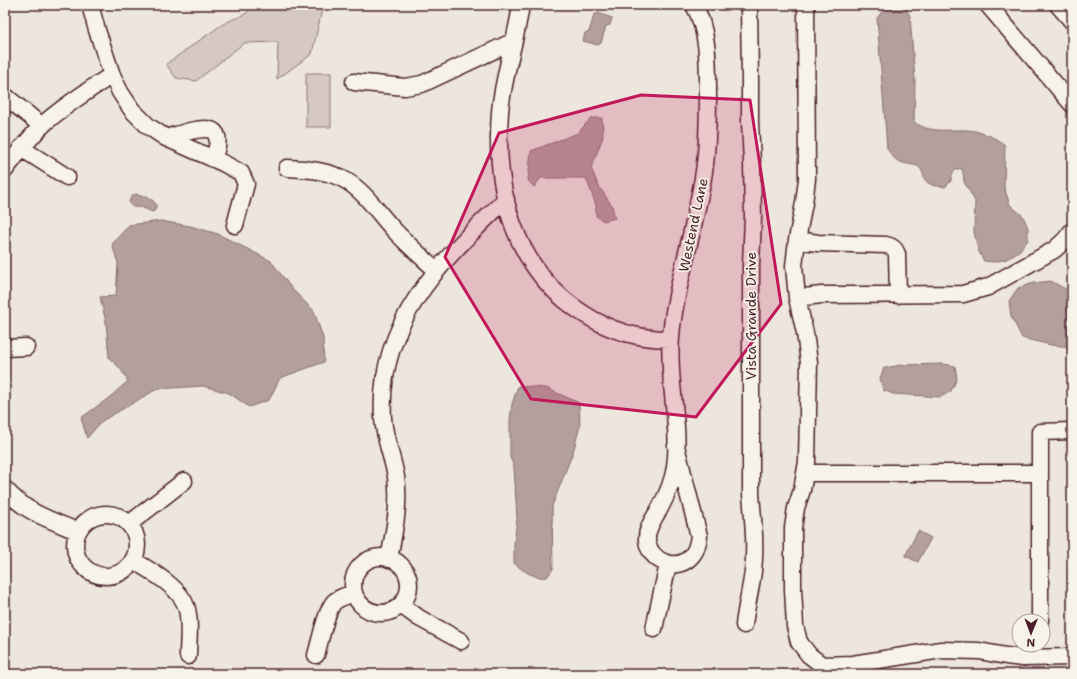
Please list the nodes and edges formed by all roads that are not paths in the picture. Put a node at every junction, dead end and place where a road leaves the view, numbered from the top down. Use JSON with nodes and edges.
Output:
{"nodes":[{"id":1,"x":90,"y":5,"type":"edge"},
{"id":2,"x":521,"y":5,"type":"edge"},
{"id":3,"x":694,"y":5,"type":"edge"},
{"id":4,"x":749,"y":5,"type":"edge"},
{"id":5,"x":806,"y":5,"type":"edge"},
{"id":6,"x":988,"y":5,"type":"edge"},
{"id":7,"x":1058,"y":5,"type":"edge"},
{"id":8,"x":1072,"y":21,"type":"edge"},
{"id":9,"x":514,"y":41,"type":"junction"},
{"id":10,"x":112,"y":75,"type":"junction"},
{"id":11,"x":354,"y":82,"type":"dead end"},
{"id":12,"x":5,"y":96,"type":"edge"},
{"id":13,"x":1072,"y":104,"type":"edge"},
{"id":14,"x":42,"y":126,"type":"junction"},
{"id":15,"x":166,"y":138,"type":"junction"},
{"id":16,"x":22,"y":148,"type":"junction"},
{"id":17,"x":213,"y":159,"type":"junction"},
{"id":18,"x":287,"y":168,"type":"dead end"},
{"id":19,"x":5,"y":170,"type":"edge"},
{"id":20,"x":67,"y":177,"type":"dead end"},
{"id":21,"x":506,"y":199,"type":"junction"},
{"id":22,"x":235,"y":226,"type":"dead end"},
{"id":23,"x":1072,"y":231,"type":"edge"},
{"id":24,"x":797,"y":240,"type":"junction"},
{"id":25,"x":436,"y":270,"type":"junction"},
{"id":26,"x":898,"y":295,"type":"junction"},
{"id":27,"x":796,"y":298,"type":"junction"},
{"id":28,"x":670,"y":339,"type":"junction"},
{"id":29,"x":26,"y":347,"type":"dead end"},
{"id":30,"x":5,"y":348,"type":"edge"},
{"id":31,"x":1072,"y":431,"type":"edge"},
{"id":32,"x":676,"y":446,"type":"junction"},
{"id":33,"x":806,"y":473,"type":"junction"},
{"id":34,"x":1040,"y":473,"type":"junction"},
{"id":35,"x":184,"y":481,"type":"dead end"},
{"id":36,"x":5,"y":489,"type":"edge"},
{"id":37,"x":130,"y":524,"type":"junction"},
{"id":38,"x":77,"y":531,"type":"junction"},
{"id":39,"x":389,"y":559,"type":"junction"},
{"id":40,"x":133,"y":560,"type":"junction"},
{"id":41,"x":668,"y":564,"type":"junction"},
{"id":42,"x":354,"y":593,"type":"junction"},
{"id":43,"x":401,"y":605,"type":"junction"},
{"id":44,"x":1040,"y":613,"type":"edge"},
{"id":45,"x":744,"y":625,"type":"dead end"},
{"id":46,"x":654,"y":629,"type":"dead end"},
{"id":47,"x":461,"y":641,"type":"dead end"},
{"id":48,"x":1037,"y":653,"type":"edge"},
{"id":49,"x":1051,"y":653,"type":"edge"},
{"id":50,"x":316,"y":655,"type":"dead end"},
{"id":51,"x":188,"y":656,"type":"dead end"},
{"id":52,"x":1072,"y":657,"type":"edge"}],
"edges":[{"from":1,"to":10,"type":"street"},
{"from":2,"to":9,"type":"street"},
{"from":3,"to":28,"type":"street","name":"Westend Lane"},
{"from":4,"to":45,"type":"street","name":"Vista Grande Drive"},
{"from":5,"to":24,"type":"street"},
{"from":6,"to":13,"type":"street"},
{"from":7,"to":8,"type":"street"},
{"from":9,"to":11,"type":"street"},
{"from":9,"to":21,"type":"street"},
{"from":10,"to":14,"type":"street"},
{"from":10,"to":15,"type":"street"},
{"from":12,"to":14,"type":"street"},
{"from":14,"to":16,"type":"street"},
{"from":15,"to":17,"type":"street"},
{"from":15,"to":17,"type":"street"},
{"from":16,"to":19,"type":"street"},
{"from":16,"to":20,"type":"street"},
{"from":17,"to":22,"type":"street"},
{"from":18,"to":25,"type":"street"},
{"from":21,"to":25,"type":"street"},
{"from":21,"to":28,"type":"street"},
{"from":23,"to":26,"type":"street"},
{"from":24,"to":26,"type":"street"},
{"from":24,"to":27,"type":"street"},
{"from":25,"to":39,"type":"street"},
{"from":26,"to":27,"type":"street"},
{"from":27,"to":33,"type":"street"},
{"from":28,"to":32,"type":"street","name":"Westend Lane"},
{"from":29,"to":30,"type":"street"},
{"from":31,"to":34,"type":"street"},
{"from":32,"to":41,"type":"street"},
{"from":32,"to":41,"type":"street"},
{"from":33,"to":34,"type":"street"},
{"from":33,"to":48,"type":"street"},
{"from":34,"to":44,"type":"street"},
{"from":35,"to":37,"type":"street"},
{"from":36,"to":38,"type":"street"},
{"from":37,"to":38,"type":"street"},
{"from":37,"to":40,"type":"street"},
{"from":38,"to":40,"type":"street"},
{"from":39,"to":42,"type":"street"},
{"from":39,"to":43,"type":"street"},
{"from":40,"to":51,"type":"street"},
{"from":41,"to":46,"type":"street"},
{"from":42,"to":43,"type":"street"},
{"from":42,"to":50,"type":"street"},
{"from":43,"to":47,"type":"street"},
{"from":49,"to":52,"type":"street"}]}
